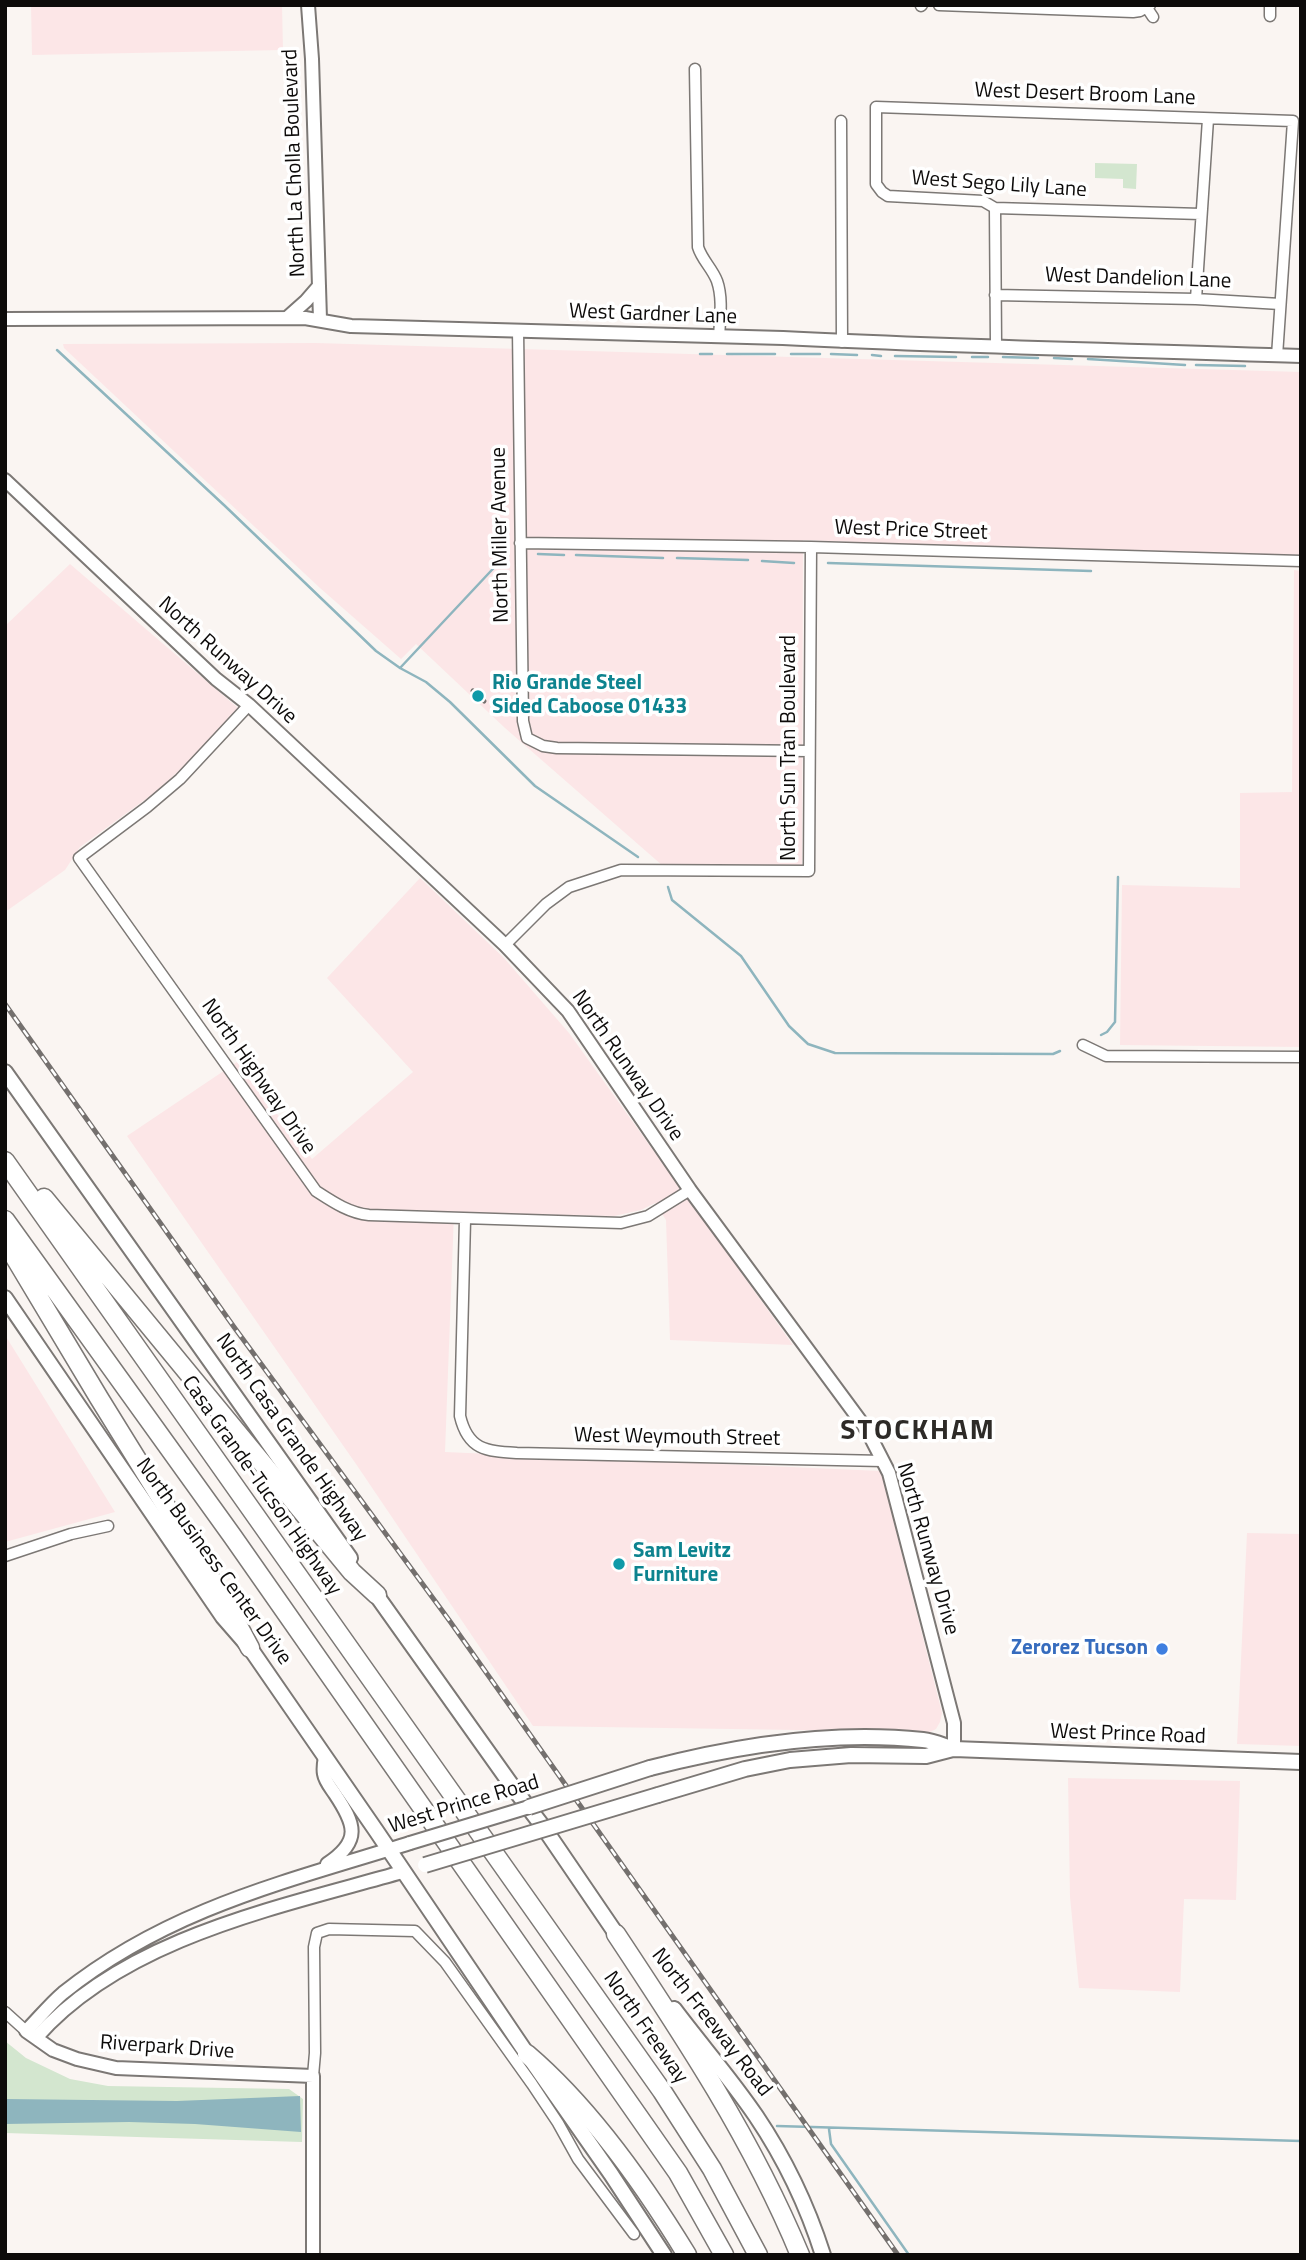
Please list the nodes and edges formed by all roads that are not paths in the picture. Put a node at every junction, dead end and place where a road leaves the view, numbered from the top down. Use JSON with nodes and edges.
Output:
{"nodes":[{"id":1,"x":308,"y":5,"type":"edge"},
{"id":2,"x":939,"y":5,"type":"edge"},
{"id":3,"x":1150,"y":10,"type":"edge"},
{"id":4,"x":695,"y":69,"type":"dead end"},
{"id":5,"x":1208,"y":118,"type":"junction"},
{"id":6,"x":841,"y":121,"type":"dead end"},
{"id":7,"x":880,"y":191,"type":"joint"},
{"id":8,"x":995,"y":208,"type":"junction"},
{"id":9,"x":1202,"y":214,"type":"junction"},
{"id":10,"x":319,"y":286,"type":"junction"},
{"id":11,"x":995,"y":295,"type":"junction"},
{"id":12,"x":1196,"y":299,"type":"junction"},
{"id":13,"x":1280,"y":304,"type":"junction"},
{"id":14,"x":288,"y":317,"type":"junction"},
{"id":15,"x":5,"y":319,"type":"edge"},
{"id":16,"x":320,"y":319,"type":"junction"},
{"id":17,"x":518,"y":330,"type":"junction"},
{"id":18,"x":719,"y":337,"type":"junction"},
{"id":19,"x":842,"y":342,"type":"junction"},
{"id":20,"x":996,"y":345,"type":"junction"},
{"id":21,"x":1277,"y":355,"type":"junction"},
{"id":22,"x":1301,"y":356,"type":"edge"},
{"id":23,"x":5,"y":480,"type":"edge"},
{"id":24,"x":520,"y":543,"type":"junction"},
{"id":25,"x":811,"y":547,"type":"junction"},
{"id":26,"x":1301,"y":561,"type":"edge"},
{"id":27,"x":249,"y":705,"type":"junction"},
{"id":28,"x":809,"y":751,"type":"junction"},
{"id":29,"x":505,"y":945,"type":"junction"},
{"id":30,"x":1083,"y":1045,"type":"dead end"},
{"id":31,"x":1301,"y":1057,"type":"edge"},
{"id":32,"x":5,"y":1072,"type":"edge"},
{"id":33,"x":5,"y":1152,"type":"edge"},
{"id":34,"x":5,"y":1161,"type":"edge"},
{"id":35,"x":690,"y":1190,"type":"junction"},
{"id":36,"x":5,"y":1220,"type":"edge"},
{"id":37,"x":465,"y":1220,"type":"junction"},
{"id":38,"x":5,"y":1241,"type":"edge"},
{"id":39,"x":5,"y":1298,"type":"edge"},
{"id":40,"x":883,"y":1461,"type":"junction"},
{"id":41,"x":108,"y":1526,"type":"dead end"},
{"id":42,"x":5,"y":1556,"type":"edge"},
{"id":43,"x":376,"y":1595,"type":"junction"},
{"id":44,"x":250,"y":1648,"type":"junction"},
{"id":45,"x":954,"y":1749,"type":"junction"},
{"id":46,"x":325,"y":1757,"type":"junction"},
{"id":47,"x":1301,"y":1762,"type":"edge"},
{"id":48,"x":529,"y":1807,"type":"junction"},
{"id":49,"x":544,"y":1828,"type":"junction"},
{"id":50,"x":481,"y":1837,"type":"joint"},
{"id":51,"x":388,"y":1850,"type":"junction"},
{"id":52,"x":317,"y":1871,"type":"junction"},
{"id":53,"x":402,"y":1871,"type":"junction"},
{"id":54,"x":616,"y":1934,"type":"junction"},
{"id":55,"x":5,"y":2012,"type":"edge"},
{"id":56,"x":31,"y":2035,"type":"junction"},
{"id":57,"x":527,"y":2054,"type":"junction"},
{"id":58,"x":313,"y":2076,"type":"junction"},
{"id":59,"x":634,"y":2234,"type":"dead end"},
{"id":60,"x":313,"y":2255,"type":"edge"},
{"id":61,"x":664,"y":2255,"type":"edge"},
{"id":62,"x":687,"y":2255,"type":"edge"},
{"id":63,"x":724,"y":2255,"type":"edge"},
{"id":64,"x":758,"y":2255,"type":"edge"},
{"id":65,"x":800,"y":2255,"type":"edge"},
{"id":66,"x":823,"y":2255,"type":"edge"}],
"edges":[{"from":1,"to":10,"type":"street","name":"North La Cholla Boulevard"},
{"from":2,"to":3,"type":"street"},
{"from":4,"to":18,"type":"street"},
{"from":5,"to":7,"type":"street","name":"West Desert Broom Lane"},
{"from":5,"to":9,"type":"street"},
{"from":5,"to":13,"type":"street","name":"West Desert Broom Lane"},
{"from":6,"to":19,"type":"street"},
{"from":7,"to":8,"type":"street","name":"West Sego Lily Lane"},
{"from":8,"to":9,"type":"street","name":"West Sego Lily Lane"},
{"from":8,"to":11,"type":"street"},
{"from":9,"to":12,"type":"street"},
{"from":10,"to":14,"type":"street"},
{"from":10,"to":16,"type":"street","name":"North La Cholla Boulevard"},
{"from":11,"to":12,"type":"street","name":"West Dandelion Lane"},
{"from":11,"to":20,"type":"street"},
{"from":12,"to":13,"type":"street","name":"West Dandelion Lane"},
{"from":13,"to":21,"type":"street"},
{"from":14,"to":15,"type":"street","name":"West Gardner Lane"},
{"from":14,"to":16,"type":"street","name":"West Gardner Lane"},
{"from":16,"to":17,"type":"street","name":"West Gardner Lane"},
{"from":17,"to":18,"type":"street","name":"West Gardner Lane"},
{"from":17,"to":24,"type":"street","name":"North Miller Avenue"},
{"from":18,"to":19,"type":"street","name":"West Gardner Lane"},
{"from":19,"to":20,"type":"street","name":"West Gardner Lane"},
{"from":20,"to":21,"type":"street","name":"West Gardner Lane"},
{"from":21,"to":22,"type":"street","name":"West Gardner Lane"},
{"from":23,"to":27,"type":"street","name":"North Runway Drive"},
{"from":24,"to":25,"type":"street","name":"West Price Street"},
{"from":24,"to":28,"type":"street","name":"North Miller Avenue"},
{"from":25,"to":26,"type":"street","name":"West Price Street"},
{"from":25,"to":28,"type":"street","name":"North Sun Tran Boulevard"},
{"from":27,"to":29,"type":"street","name":"North Runway Drive"},
{"from":27,"to":37,"type":"street","name":"North Highway Drive"},
{"from":28,"to":29,"type":"street","name":"North Sun Tran Boulevard"},
{"from":29,"to":35,"type":"street","name":"North Runway Drive"},
{"from":30,"to":31,"type":"street"},
{"from":32,"to":43,"type":"main road","name":"North Casa Grande Highway"},
{"from":33,"to":43,"type":"highway"},
{"from":34,"to":50,"type":"highway","name":"Casa Grande-Tucson Highway"},
{"from":35,"to":37,"type":"street","name":"North Highway Drive"},
{"from":35,"to":40,"type":"street","name":"North Runway Drive"},
{"from":36,"to":63,"type":"highway"},
{"from":37,"to":40,"type":"street","name":"West Weymouth Street"},
{"from":38,"to":44,"type":"highway"},
{"from":39,"to":44,"type":"main road","name":"North Business Center Drive"},
{"from":40,"to":45,"type":"street","name":"North Runway Drive"},
{"from":41,"to":42,"type":"street"},
{"from":43,"to":48,"type":"main road","name":"North Casa Grande Highway"},
{"from":44,"to":46,"type":"main road","name":"North Business Center Drive"},
{"from":45,"to":47,"type":"main road","name":"West Prince Road"},
{"from":45,"to":48,"type":"main road","name":"West Prince Road","bridge":true},
{"from":45,"to":49,"type":"main road","name":"West Prince Road","bridge":true},
{"from":46,"to":51,"type":"main road","name":"North Business Center Drive"},
{"from":46,"to":52,"type":"street"},
{"from":48,"to":49,"type":"main road","name":"North Casa Grande Highway"},
{"from":48,"to":51,"type":"street","name":"West Prince Road","bridge":true},
{"from":49,"to":53,"type":"main road","name":"West Prince Road","bridge":true},
{"from":49,"to":54,"type":"main road","name":"North Freeway Road"},
{"from":50,"to":64,"type":"highway","name":"North Freeway"},
{"from":51,"to":52,"type":"street","name":"West Prince Road"},
{"from":51,"to":53,"type":"main road"},
{"from":52,"to":56,"type":"street","name":"West Prince Road"},
{"from":53,"to":56,"type":"street","name":"West Prince Road"},
{"from":53,"to":57,"type":"main road"},
{"from":54,"to":65,"type":"highway"},
{"from":54,"to":66,"type":"main road","name":"North Freeway Road"},
{"from":55,"to":56,"type":"street"},
{"from":56,"to":58,"type":"street","name":"Riverpark Drive"},
{"from":57,"to":61,"type":"main road"},
{"from":57,"to":62,"type":"highway"},
{"from":58,"to":59,"type":"street"},
{"from":58,"to":60,"type":"street"}]}
